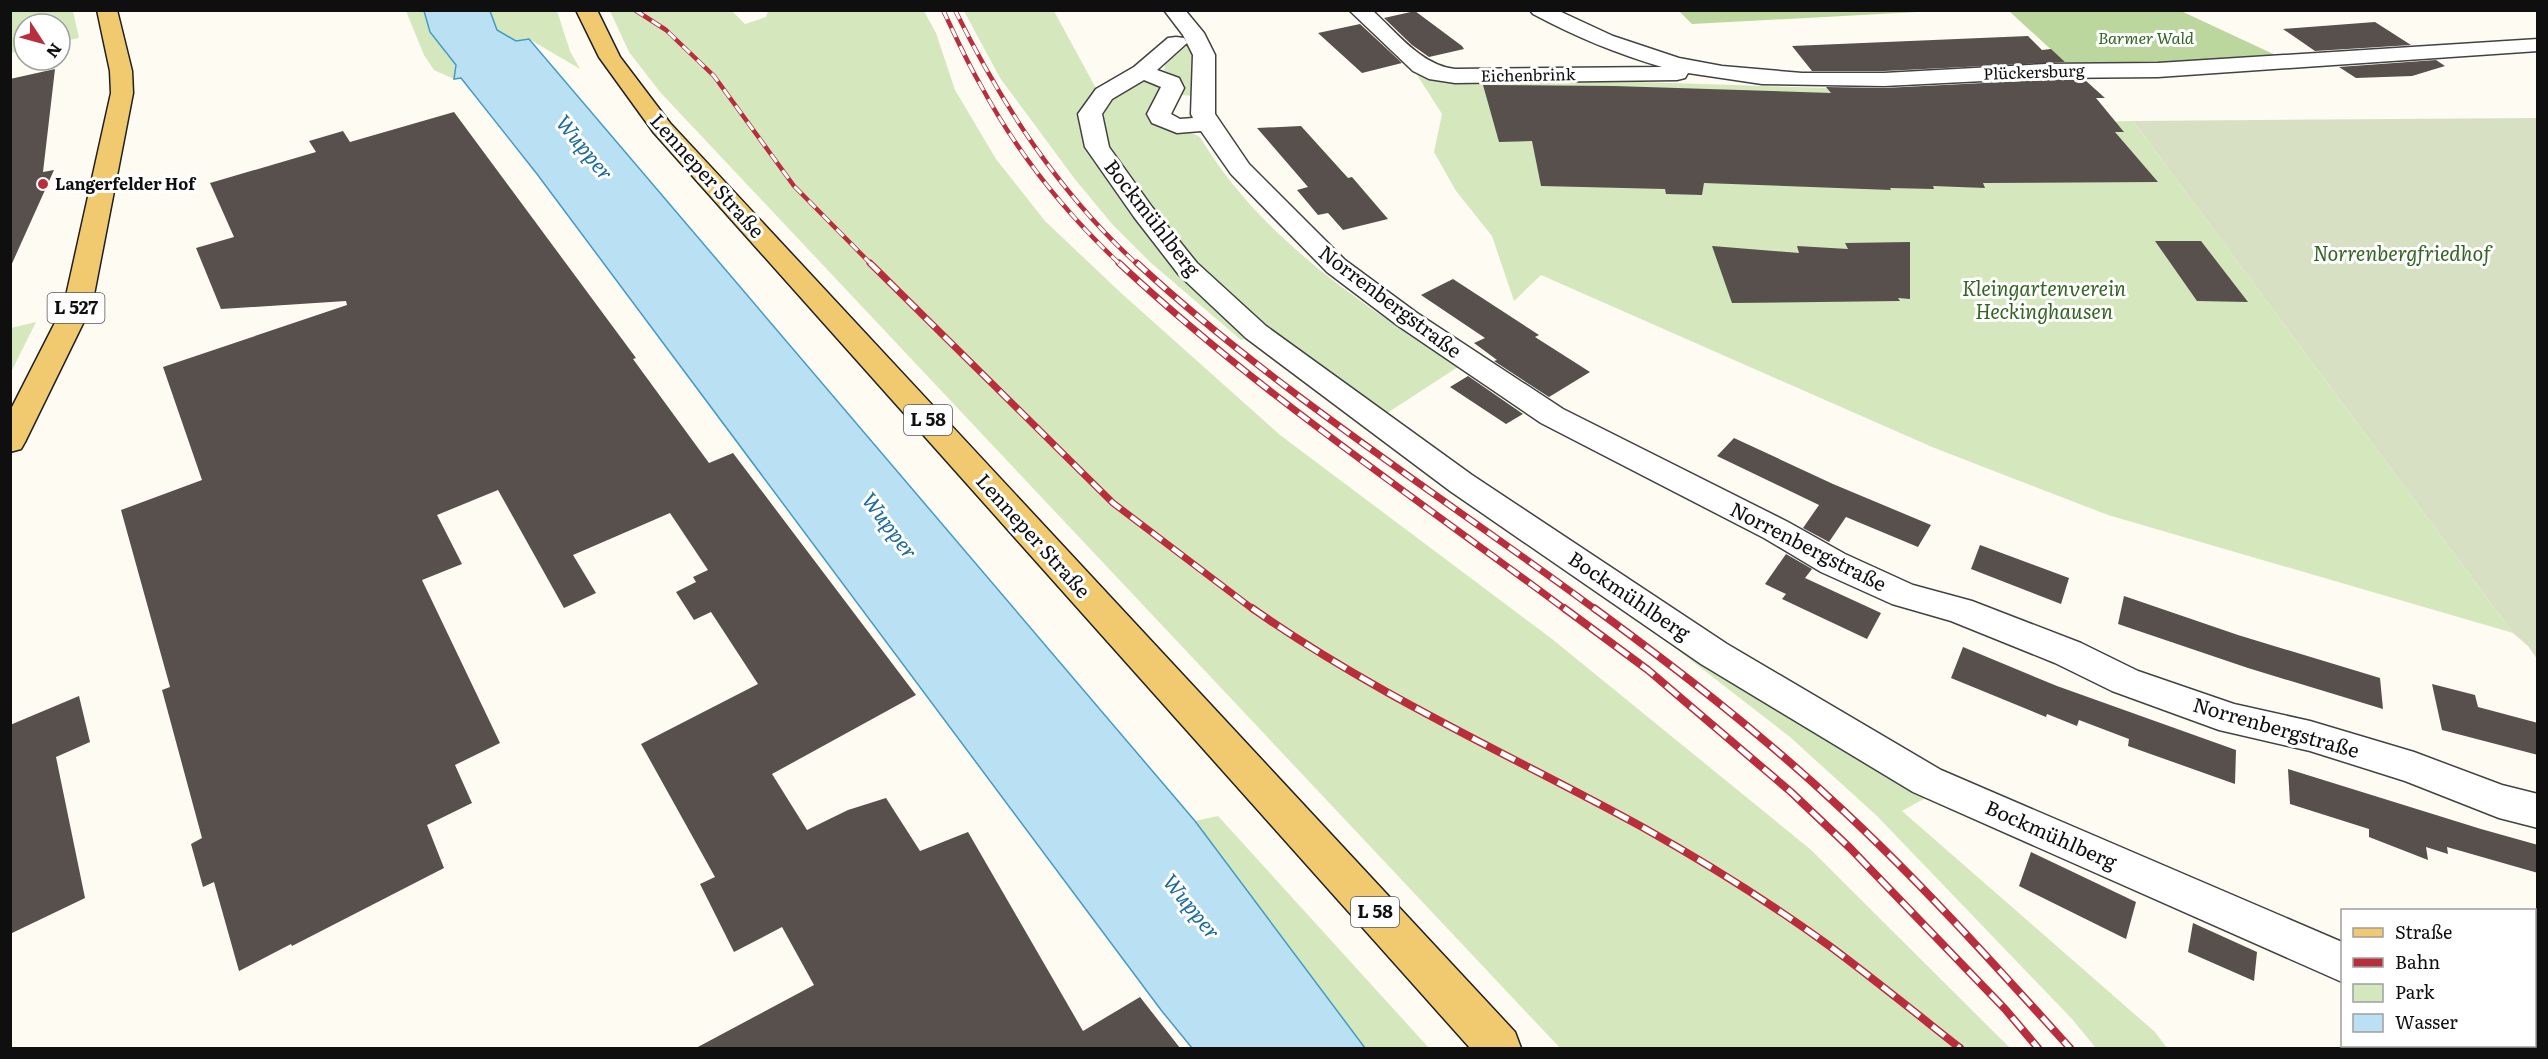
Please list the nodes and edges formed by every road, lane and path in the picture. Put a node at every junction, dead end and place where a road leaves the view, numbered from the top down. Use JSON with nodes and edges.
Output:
{"nodes":[{"id":1,"x":107,"y":10,"type":"edge"},
{"id":2,"x":586,"y":10,"type":"edge"},
{"id":3,"x":1174,"y":10,"type":"edge"},
{"id":4,"x":1359,"y":10,"type":"edge"},
{"id":5,"x":1540,"y":10,"type":"edge"},
{"id":6,"x":1176,"y":43,"type":"dead end"},
{"id":7,"x":2538,"y":45,"type":"edge"},
{"id":8,"x":1142,"y":72,"type":"junction"},
{"id":9,"x":1721,"y":72,"type":"junction"},
{"id":10,"x":1208,"y":124,"type":"junction"},
{"id":11,"x":10,"y":442,"type":"edge"},
{"id":12,"x":2538,"y":811,"type":"edge"},
{"id":13,"x":2341,"y":961,"type":"edge"},
{"id":14,"x":1499,"y":1048,"type":"edge"}],
"edges":[{"from":1,"to":11,"type":"main road","number":"L 527"},
{"from":2,"to":14,"type":"main road","name":"Lenneper Straße","number":"L 58"},
{"from":3,"to":10,"type":"street"},
{"from":4,"to":9,"type":"street","name":"Eichenbrink"},
{"from":5,"to":9,"type":"street","name":"Plückersburg"},
{"from":6,"to":8,"type":"street","name":"Bockmühlberg"},
{"from":7,"to":9,"type":"street","name":"Plückersburg"},
{"from":8,"to":10,"type":"street"},
{"from":8,"to":13,"type":"street","name":"Bockmühlberg"},
{"from":10,"to":12,"type":"street","name":"Norrenbergstraße"}]}
